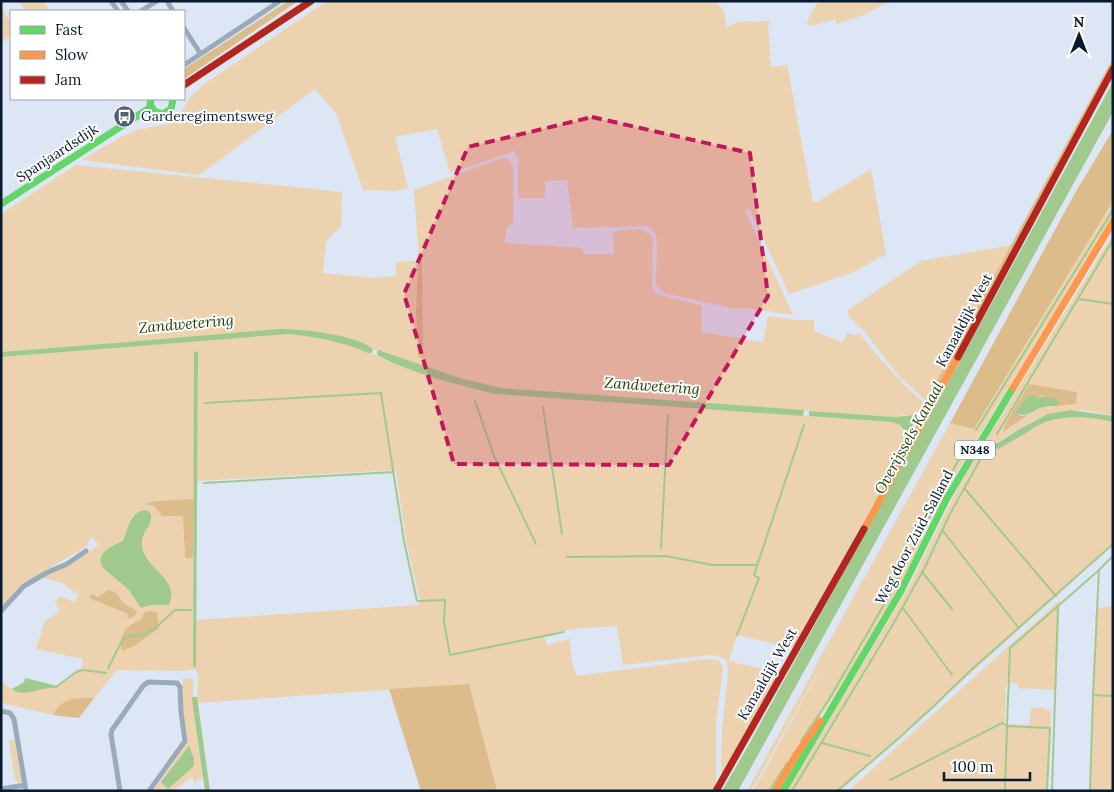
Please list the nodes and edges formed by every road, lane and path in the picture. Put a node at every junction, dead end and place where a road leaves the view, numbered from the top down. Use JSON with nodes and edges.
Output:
{"nodes":[{"id":1,"x":157,"y":1,"type":"edge"},
{"id":2,"x":280,"y":1,"type":"edge"},
{"id":3,"x":311,"y":1,"type":"edge"},
{"id":4,"x":143,"y":10,"type":"edge"},
{"id":5,"x":185,"y":30,"type":"edge"},
{"id":6,"x":200,"y":54,"type":"junction"},
{"id":7,"x":185,"y":64,"type":"edge"},
{"id":8,"x":1113,"y":69,"type":"edge"},
{"id":9,"x":185,"y":84,"type":"edge"},
{"id":10,"x":151,"y":100,"type":"edge"},
{"id":11,"x":173,"y":100,"type":"edge"},
{"id":12,"x":151,"y":107,"type":"junction"},
{"id":13,"x":1,"y":204,"type":"edge"},
{"id":14,"x":1113,"y":222,"type":"edge"},
{"id":15,"x":86,"y":551,"type":"dead end"},
{"id":16,"x":1,"y":611,"type":"edge"},
{"id":17,"x":848,"y":684,"type":"junction"},
{"id":18,"x":1,"y":711,"type":"edge"},
{"id":19,"x":25,"y":788,"type":"edge"},
{"id":20,"x":1,"y":789,"type":"edge"},
{"id":21,"x":120,"y":791,"type":"edge"},
{"id":22,"x":149,"y":791,"type":"edge"},
{"id":23,"x":716,"y":791,"type":"edge"},
{"id":24,"x":775,"y":791,"type":"edge"},
{"id":25,"x":782,"y":791,"type":"edge"}],
"edges":[{"from":1,"to":4,"type":"street"},
{"from":2,"to":6,"type":"street"},
{"from":3,"to":9,"type":"street"},
{"from":5,"to":6,"type":"street"},
{"from":6,"to":7,"type":"street"},
{"from":8,"to":23,"type":"street","name":"Kanaaldijk West"},
{"from":10,"to":12,"type":"street"},
{"from":11,"to":12,"type":"street"},
{"from":12,"to":13,"type":"street","name":"Spanjaardsdijk"},
{"from":14,"to":17,"type":"street","name":"Weg door Zuid-Salland","number":"N348"},
{"from":15,"to":16,"type":"street"},
{"from":17,"to":24,"type":"street","name":"Weg door Zuid-Salland","number":"N348"},
{"from":17,"to":25,"type":"street","name":"Weg door Zuid-Salland","number":"N348"},
{"from":18,"to":19,"type":"street"},
{"from":19,"to":20,"type":"street"},
{"from":21,"to":22,"type":"street"}]}
